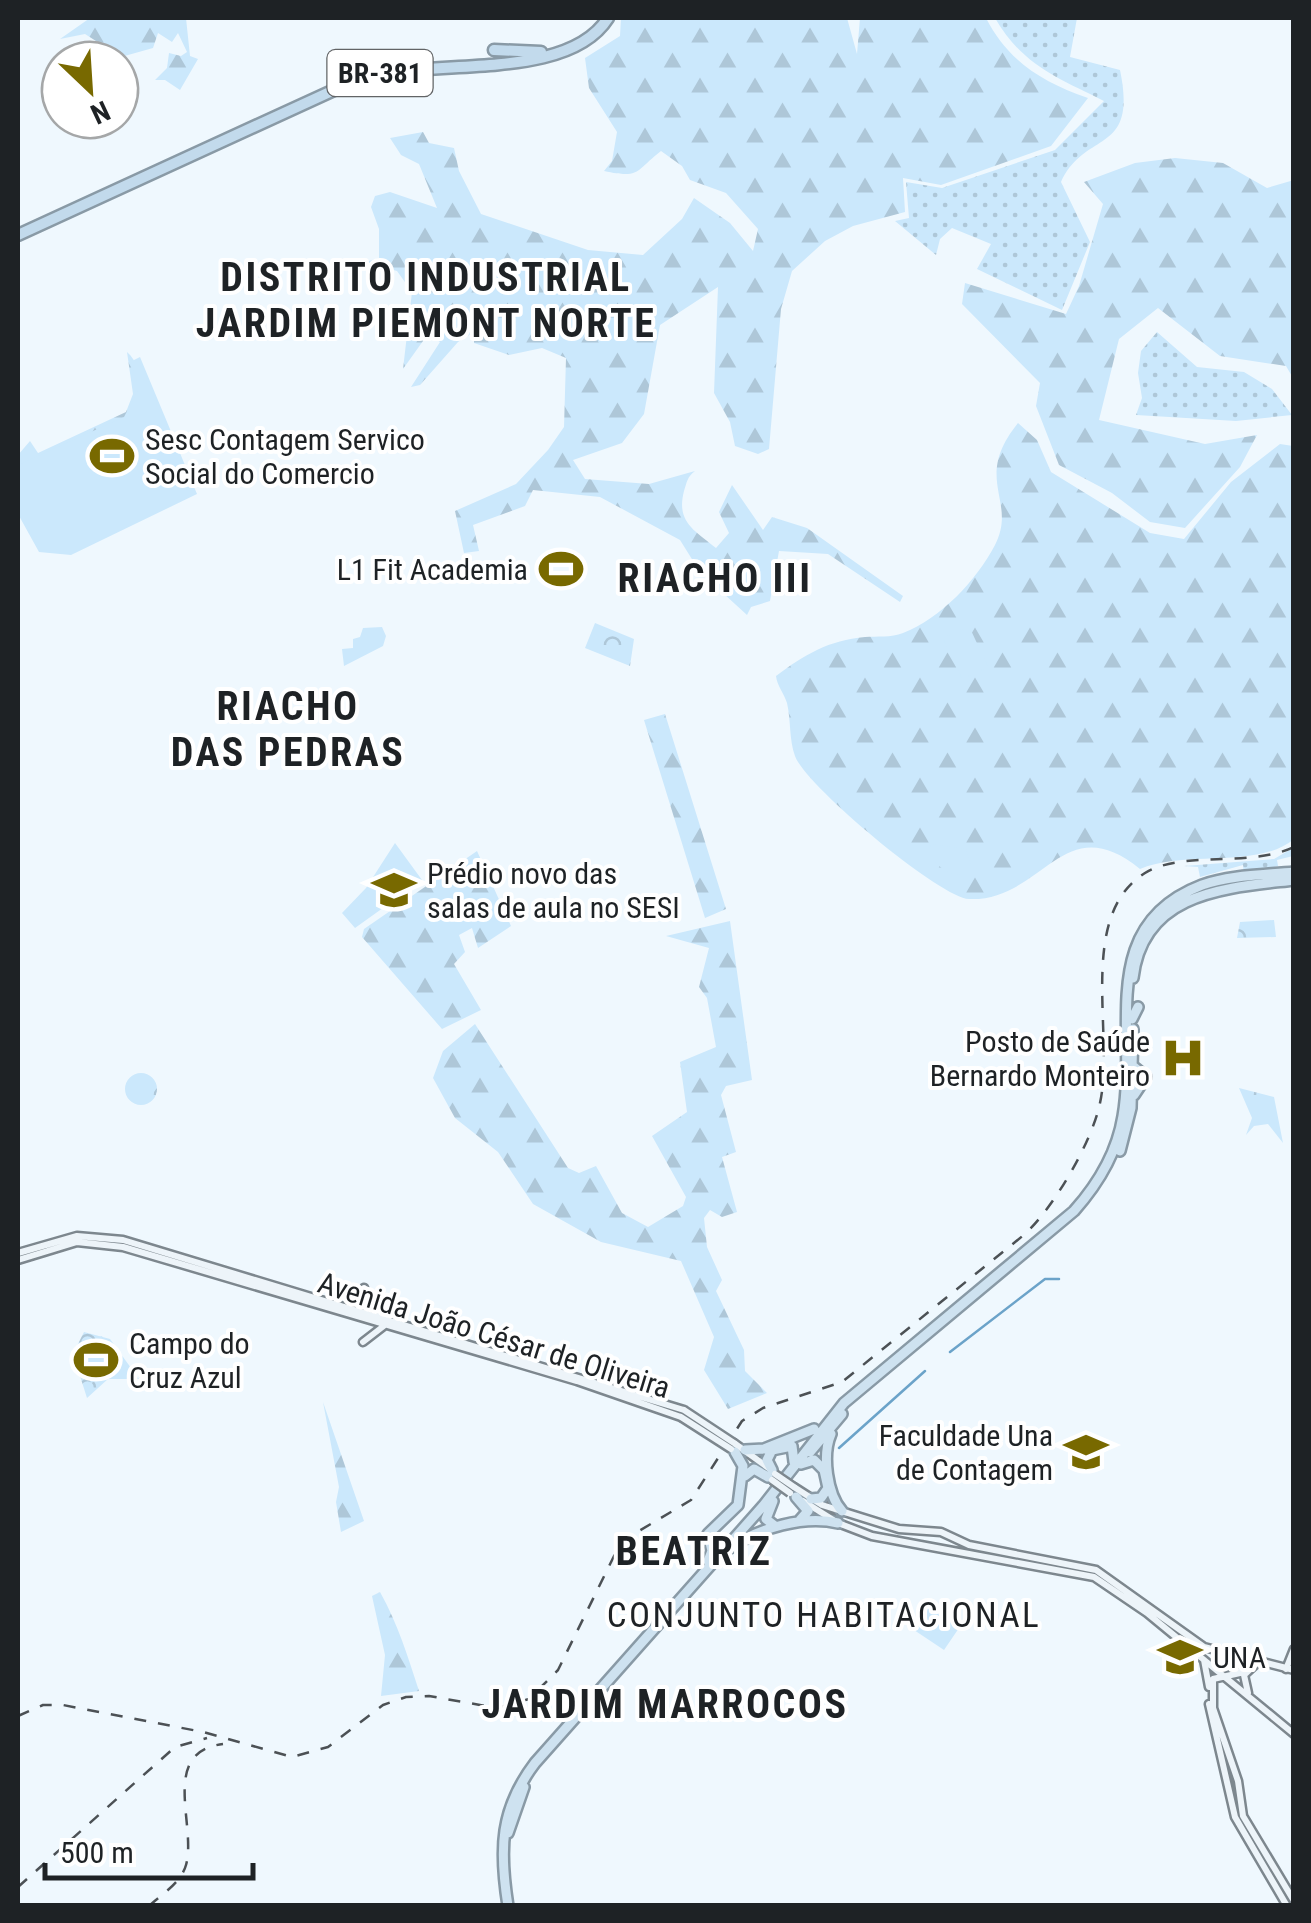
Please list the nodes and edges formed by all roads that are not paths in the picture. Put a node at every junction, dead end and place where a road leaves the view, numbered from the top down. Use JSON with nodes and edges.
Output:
{"nodes":[{"id":1,"x":605,"y":18,"type":"edge"},
{"id":2,"x":494,"y":50,"type":"dead end"},
{"id":3,"x":537,"y":55,"type":"junction"},
{"id":4,"x":414,"y":62,"type":"junction"},
{"id":5,"x":366,"y":65,"type":"dead end"},
{"id":6,"x":489,"y":66,"type":"dead end"},
{"id":7,"x":371,"y":80,"type":"dead end"},
{"id":8,"x":338,"y":87,"type":"junction"},
{"id":9,"x":260,"y":123,"type":"junction"},
{"id":10,"x":236,"y":141,"type":"dead end"},
{"id":11,"x":189,"y":163,"type":"dead end"},
{"id":12,"x":170,"y":164,"type":"junction"},
{"id":13,"x":136,"y":171,"type":"dead end"},
{"id":14,"x":111,"y":187,"type":"junction"},
{"id":15,"x":18,"y":232,"type":"edge"},
{"id":16,"x":1294,"y":872,"type":"edge"},
{"id":17,"x":1294,"y":880,"type":"edge"},
{"id":18,"x":1137,"y":952,"type":"junction"},
{"id":19,"x":1138,"y":1007,"type":"dead end"},
{"id":20,"x":1132,"y":1018,"type":"junction"},
{"id":21,"x":1132,"y":1060,"type":"junction"},
{"id":22,"x":1129,"y":1086,"type":"junction"},
{"id":23,"x":1131,"y":1108,"type":"junction"},
{"id":24,"x":18,"y":1257,"type":"edge"},
{"id":25,"x":364,"y":1288,"type":"dead end"},
{"id":26,"x":372,"y":1317,"type":"junction"},
{"id":27,"x":395,"y":1321,"type":"junction"},
{"id":28,"x":386,"y":1324,"type":"junction"},
{"id":29,"x":364,"y":1342,"type":"dead end"},
{"id":30,"x":641,"y":1384,"type":"dead end"},
{"id":31,"x":628,"y":1390,"type":"junction"},
{"id":32,"x":844,"y":1403,"type":"junction"},
{"id":33,"x":682,"y":1413,"type":"junction"},
{"id":34,"x":839,"y":1418,"type":"junction"},
{"id":35,"x":814,"y":1429,"type":"junction"},
{"id":36,"x":736,"y":1448,"type":"junction"},
{"id":37,"x":797,"y":1461,"type":"junction"},
{"id":38,"x":772,"y":1475,"type":"junction"},
{"id":39,"x":794,"y":1492,"type":"junction"},
{"id":40,"x":811,"y":1499,"type":"junction"},
{"id":41,"x":773,"y":1501,"type":"junction"},
{"id":42,"x":842,"y":1512,"type":"junction"},
{"id":43,"x":838,"y":1523,"type":"junction"},
{"id":44,"x":954,"y":1537,"type":"junction"},
{"id":45,"x":732,"y":1543,"type":"junction"},
{"id":46,"x":952,"y":1548,"type":"junction"},
{"id":47,"x":698,"y":1578,"type":"junction"},
{"id":48,"x":1212,"y":1649,"type":"junction"},
{"id":49,"x":1293,"y":1650,"type":"edge"},
{"id":50,"x":1234,"y":1656,"type":"junction"},
{"id":51,"x":1203,"y":1658,"type":"junction"},
{"id":52,"x":1259,"y":1662,"type":"junction"},
{"id":53,"x":1290,"y":1670,"type":"edge"},
{"id":54,"x":1226,"y":1676,"type":"junction"},
{"id":55,"x":1249,"y":1696,"type":"junction"},
{"id":56,"x":1294,"y":1734,"type":"edge"},
{"id":57,"x":1294,"y":1901,"type":"edge"},
{"id":58,"x":511,"y":1906,"type":"edge"},
{"id":59,"x":1287,"y":1906,"type":"edge"}],
"edges":[{"from":1,"to":3,"type":"highway","number":"BR-381"},
{"from":2,"to":3,"type":"highway","number":"BR-381"},
{"from":3,"to":4,"type":"highway","number":"BR-381"},
{"from":3,"to":6,"type":"highway"},
{"from":3,"to":8,"type":"highway","number":"BR-381"},
{"from":4,"to":5,"type":"highway","number":"BR-381"},
{"from":4,"to":14,"type":"highway","number":"BR-381"},
{"from":7,"to":8,"type":"highway","number":"BR-381"},
{"from":8,"to":9,"type":"highway","number":"BR-381"},
{"from":9,"to":10,"type":"highway"},
{"from":9,"to":12,"type":"highway","number":"BR-381"},
{"from":11,"to":12,"type":"highway","number":"BR-381"},
{"from":12,"to":15,"type":"highway","number":"BR-381"},
{"from":13,"to":14,"type":"highway"},
{"from":14,"to":15,"type":"highway","number":"BR-381"},
{"from":16,"to":18,"type":"highway"},
{"from":17,"to":18,"type":"highway"},
{"from":18,"to":20,"type":"highway"},
{"from":18,"to":22,"type":"highway"},
{"from":19,"to":20,"type":"highway"},
{"from":20,"to":21,"type":"highway"},
{"from":21,"to":22,"type":"highway"},
{"from":21,"to":23,"type":"highway"},
{"from":22,"to":23,"type":"highway"},
{"from":22,"to":32,"type":"highway"},
{"from":23,"to":34,"type":"highway"},
{"from":24,"to":26,"type":"main road","name":"Avenida João César de Oliveira"},
{"from":25,"to":27,"type":"main road"},
{"from":26,"to":27,"type":"main road","name":"Avenida João César de Oliveira"},
{"from":26,"to":28,"type":"main road","name":"Avenida João César de Oliveira"},
{"from":27,"to":31,"type":"main road","name":"Avenida João César de Oliveira"},
{"from":28,"to":29,"type":"main road"},
{"from":28,"to":33,"type":"main road","name":"Avenida João César de Oliveira"},
{"from":30,"to":31,"type":"main road"},
{"from":31,"to":33,"type":"main road","name":"Avenida João César de Oliveira"},
{"from":32,"to":35,"type":"highway"},
{"from":32,"to":37,"type":"highway"},
{"from":33,"to":36,"type":"main road","name":"Avenida João César de Oliveira","bridge":true},
{"from":34,"to":37,"type":"highway"},
{"from":34,"to":42,"type":"highway"},
{"from":35,"to":36,"type":"highway"},
{"from":35,"to":37,"type":"highway"},
{"from":36,"to":38,"type":"main road","name":"Avenida João César de Oliveira"},
{"from":36,"to":47,"type":"highway"},
{"from":37,"to":38,"type":"highway"},
{"from":37,"to":40,"type":"highway"},
{"from":37,"to":41,"type":"highway"},
{"from":37,"to":45,"type":"highway"},
{"from":38,"to":39,"type":"main road","name":"Avenida João César de Oliveira","bridge":true},
{"from":38,"to":45,"type":"highway"},
{"from":39,"to":40,"type":"main road","name":"Avenida João César de Oliveira"},
{"from":39,"to":41,"type":"highway"},
{"from":39,"to":43,"type":"main road","name":"Avenida João César de Oliveira"},
{"from":40,"to":42,"type":"main road","name":"Avenida João César de Oliveira"},
{"from":41,"to":45,"type":"highway"},
{"from":42,"to":44,"type":"main road","name":"Avenida João César de Oliveira"},
{"from":43,"to":45,"type":"highway"},
{"from":43,"to":46,"type":"main road","name":"Avenida João César de Oliveira"},
{"from":44,"to":46,"type":"main road"},
{"from":44,"to":48,"type":"main road","name":"Avenida João César de Oliveira"},
{"from":45,"to":47,"type":"highway"},
{"from":45,"to":58,"type":"highway"},
{"from":46,"to":51,"type":"main road","name":"Avenida João César de Oliveira"},
{"from":47,"to":58,"type":"highway"},
{"from":48,"to":50,"type":"main road","name":"Avenida João César de Oliveira"},
{"from":48,"to":51,"type":"main road"},
{"from":49,"to":53,"type":"main road"},
{"from":50,"to":52,"type":"main road","name":"Avenida João César de Oliveira"},
{"from":50,"to":54,"type":"main road"},
{"from":51,"to":54,"type":"main road","name":"Avenida João César de Oliveira"},
{"from":51,"to":59,"type":"main road"},
{"from":52,"to":53,"type":"main road","name":"Avenida João César de Oliveira"},
{"from":52,"to":55,"type":"main road"},
{"from":54,"to":55,"type":"main road","name":"Avenida João César de Oliveira"},
{"from":54,"to":57,"type":"main road"},
{"from":55,"to":56,"type":"main road","name":"Avenida João César de Oliveira"}]}
